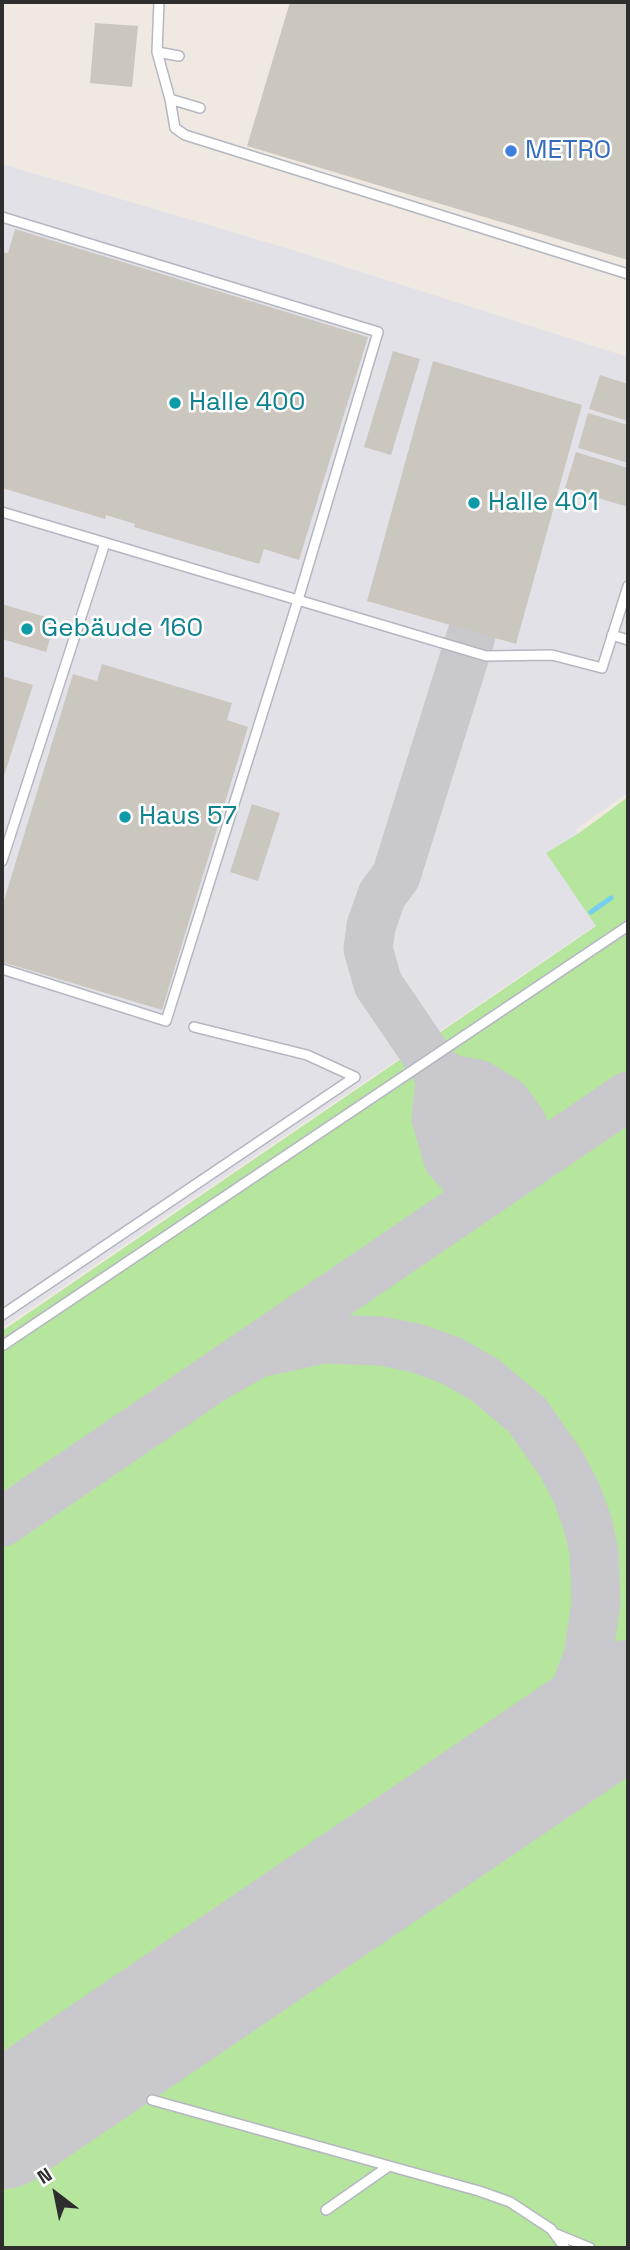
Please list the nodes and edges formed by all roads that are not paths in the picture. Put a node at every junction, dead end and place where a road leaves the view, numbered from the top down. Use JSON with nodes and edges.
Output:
{"nodes":[{"id":1,"x":159,"y":2,"type":"edge"},
{"id":2,"x":157,"y":52,"type":"junction"},
{"id":3,"x":179,"y":57,"type":"dead end"},
{"id":4,"x":170,"y":99,"type":"junction"},
{"id":5,"x":200,"y":108,"type":"dead end"},
{"id":6,"x":2,"y":217,"type":"edge"},
{"id":7,"x":628,"y":274,"type":"edge"},
{"id":8,"x":2,"y":512,"type":"edge"},
{"id":9,"x":105,"y":542,"type":"junction"},
{"id":10,"x":628,"y":586,"type":"edge"},
{"id":11,"x":298,"y":600,"type":"junction"},
{"id":12,"x":612,"y":635,"type":"junction"},
{"id":13,"x":628,"y":640,"type":"edge"},
{"id":14,"x":2,"y":861,"type":"edge"},
{"id":15,"x":628,"y":926,"type":"edge"},
{"id":16,"x":2,"y":969,"type":"edge"},
{"id":17,"x":194,"y":1027,"type":"dead end"},
{"id":18,"x":2,"y":1315,"type":"edge"},
{"id":19,"x":2,"y":1346,"type":"edge"},
{"id":20,"x":152,"y":2100,"type":"dead end"},
{"id":21,"x":390,"y":2166,"type":"junction"},
{"id":22,"x":326,"y":2210,"type":"dead end"},
{"id":23,"x":555,"y":2233,"type":"junction"},
{"id":24,"x":565,"y":2248,"type":"edge"},
{"id":25,"x":590,"y":2248,"type":"edge"}],
"edges":[{"from":1,"to":2,"type":"lane"},
{"from":2,"to":3,"type":"lane"},
{"from":2,"to":4,"type":"lane"},
{"from":4,"to":5,"type":"lane"},
{"from":4,"to":7,"type":"lane"},
{"from":6,"to":11,"type":"lane"},
{"from":8,"to":9,"type":"lane"},
{"from":9,"to":11,"type":"lane"},
{"from":9,"to":14,"type":"lane"},
{"from":10,"to":12,"type":"lane"},
{"from":11,"to":12,"type":"lane"},
{"from":11,"to":16,"type":"lane"},
{"from":12,"to":13,"type":"lane"},
{"from":15,"to":19,"type":"lane"},
{"from":17,"to":18,"type":"lane"},
{"from":20,"to":21,"type":"lane"},
{"from":21,"to":22,"type":"lane"},
{"from":21,"to":23,"type":"lane"},
{"from":23,"to":24,"type":"lane"},
{"from":23,"to":25,"type":"lane"}]}
